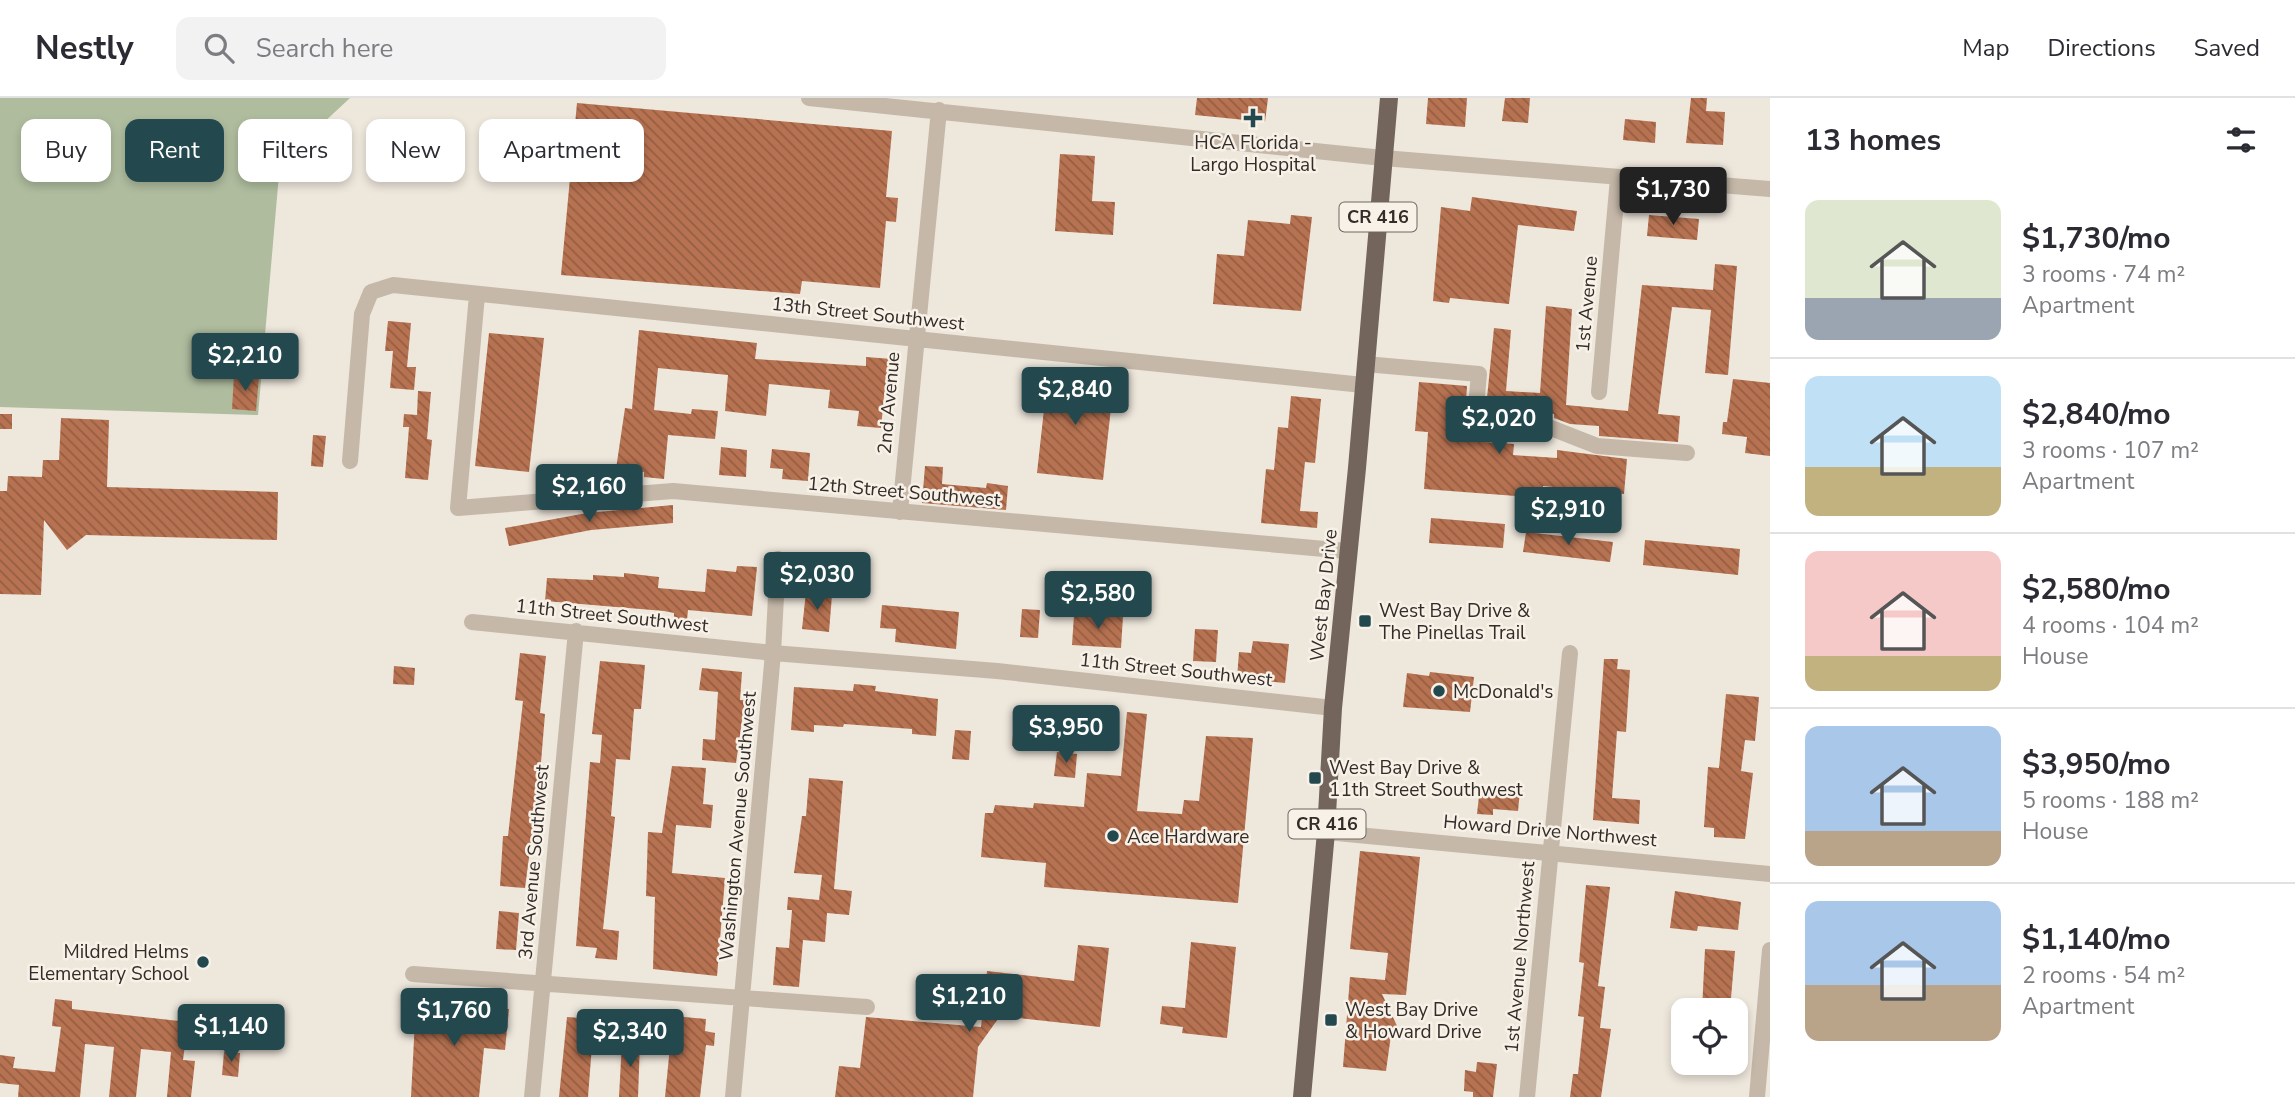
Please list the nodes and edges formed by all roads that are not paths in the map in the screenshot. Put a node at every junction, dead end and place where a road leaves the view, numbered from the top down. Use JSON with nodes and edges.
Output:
{"nodes":[{"id":1,"x":809,"y":98,"type":"edge"},
{"id":2,"x":1389,"y":98,"type":"edge"},
{"id":3,"x":939,"y":110,"type":"junction"},
{"id":4,"x":1383,"y":158,"type":"junction"},
{"id":5,"x":1618,"y":178,"type":"junction"},
{"id":6,"x":1770,"y":189,"type":"edge"},
{"id":7,"x":477,"y":295,"type":"junction"},
{"id":8,"x":915,"y":339,"type":"junction"},
{"id":9,"x":1365,"y":364,"type":"junction"},
{"id":10,"x":1363,"y":385,"type":"junction"},
{"id":11,"x":1599,"y":392,"type":"dead end"},
{"id":12,"x":1687,"y":453,"type":"dead end"},
{"id":13,"x":350,"y":461,"type":"dead end"},
{"id":14,"x":900,"y":512,"type":"junction"},
{"id":15,"x":1347,"y":551,"type":"junction"},
{"id":16,"x":778,"y":559,"type":"dead end"},
{"id":17,"x":472,"y":622,"type":"dead end"},
{"id":18,"x":576,"y":631,"type":"junction"},
{"id":19,"x":773,"y":653,"type":"junction"},
{"id":20,"x":1570,"y":653,"type":"dead end"},
{"id":21,"x":1333,"y":708,"type":"junction"},
{"id":22,"x":1326,"y":832,"type":"junction"},
{"id":23,"x":1549,"y":850,"type":"junction"},
{"id":24,"x":1770,"y":874,"type":"edge"},
{"id":25,"x":1770,"y":950,"type":"edge"},
{"id":26,"x":413,"y":974,"type":"dead end"},
{"id":27,"x":542,"y":984,"type":"junction"},
{"id":28,"x":742,"y":996,"type":"junction"},
{"id":29,"x":867,"y":1007,"type":"dead end"},
{"id":30,"x":532,"y":1097,"type":"edge"},
{"id":31,"x":733,"y":1097,"type":"edge"},
{"id":32,"x":1302,"y":1097,"type":"edge"},
{"id":33,"x":1527,"y":1097,"type":"edge"},
{"id":34,"x":1757,"y":1097,"type":"edge"}],
"edges":[{"from":1,"to":3,"type":"street"},
{"from":2,"to":4,"type":"main road","name":"West Bay Drive","number":"CR 416"},
{"from":3,"to":4,"type":"street"},
{"from":3,"to":8,"type":"street","name":"2nd Avenue"},
{"from":4,"to":5,"type":"street"},
{"from":4,"to":9,"type":"main road","name":"West Bay Drive","number":"CR 416"},
{"from":5,"to":6,"type":"street"},
{"from":5,"to":11,"type":"street","name":"1st Avenue"},
{"from":7,"to":8,"type":"street","name":"13th Street Southwest"},
{"from":7,"to":13,"type":"street","name":"13th Street Southwest"},
{"from":7,"to":14,"type":"street","name":"12th Street Southwest"},
{"from":8,"to":10,"type":"street","name":"13th Street Southwest"},
{"from":8,"to":14,"type":"street","name":"2nd Avenue"},
{"from":9,"to":10,"type":"main road","name":"West Bay Drive","number":"CR 416"},
{"from":9,"to":12,"type":"street"},
{"from":10,"to":15,"type":"main road","name":"West Bay Drive","number":"CR 416"},
{"from":14,"to":15,"type":"street","name":"12th Street Southwest"},
{"from":15,"to":21,"type":"main road","name":"West Bay Drive","number":"CR 416"},
{"from":16,"to":19,"type":"street","name":"Washington Avenue Southwest"},
{"from":17,"to":18,"type":"street","name":"11th Street Southwest"},
{"from":18,"to":19,"type":"street","name":"11th Street Southwest"},
{"from":18,"to":27,"type":"street","name":"3rd Avenue Southwest"},
{"from":19,"to":21,"type":"street","name":"11th Street Southwest"},
{"from":19,"to":28,"type":"street","name":"Washington Avenue Southwest"},
{"from":20,"to":23,"type":"street","name":"1st Avenue Northwest"},
{"from":21,"to":22,"type":"main road","name":"West Bay Drive","number":"CR 416"},
{"from":22,"to":23,"type":"street","name":"Howard Drive Northwest"},
{"from":22,"to":32,"type":"main road","name":"West Bay Drive","number":"CR 416"},
{"from":23,"to":24,"type":"street","name":"Howard Drive Northwest"},
{"from":23,"to":33,"type":"street","name":"1st Avenue Northwest"},
{"from":25,"to":34,"type":"street"},
{"from":26,"to":27,"type":"street"},
{"from":27,"to":28,"type":"street"},
{"from":27,"to":30,"type":"street","name":"3rd Avenue Southwest"},
{"from":28,"to":29,"type":"street"},
{"from":28,"to":31,"type":"street","name":"Washington Avenue Southwest"}]}
